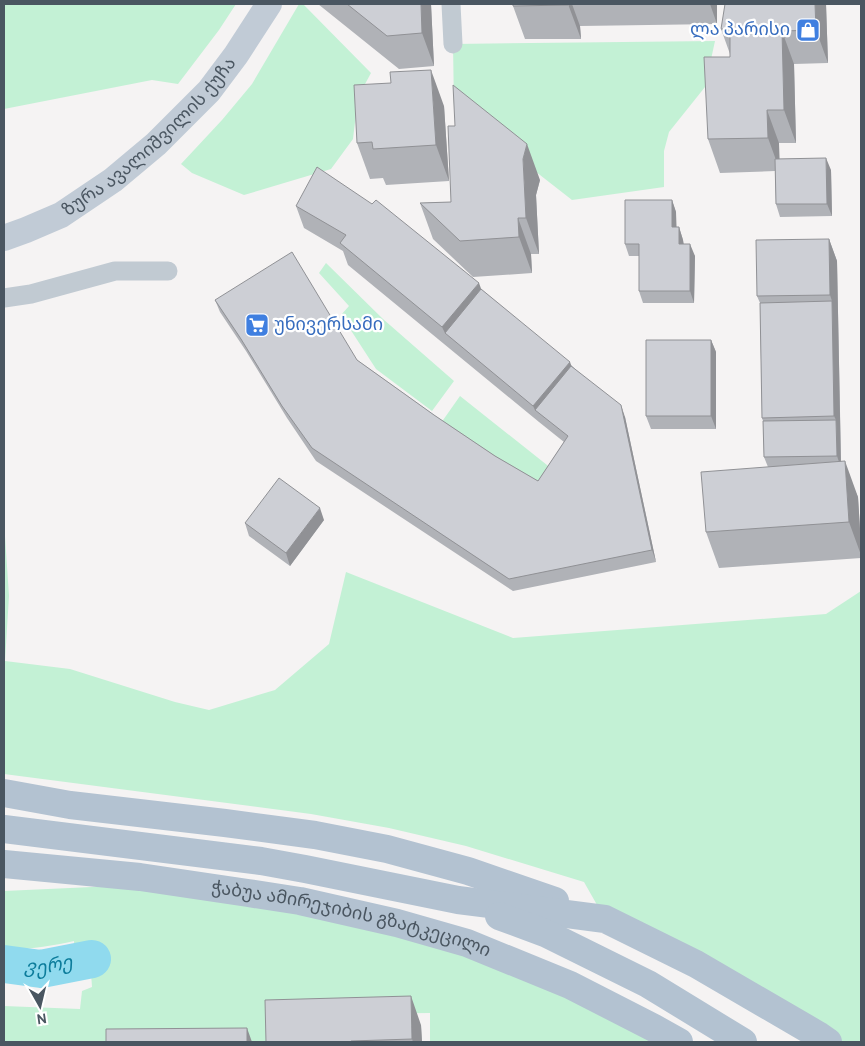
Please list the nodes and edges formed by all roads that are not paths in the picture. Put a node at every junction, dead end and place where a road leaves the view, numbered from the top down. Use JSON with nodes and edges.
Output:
{"nodes":[{"id":1,"x":269,"y":4,"type":"edge"},
{"id":2,"x":451,"y":4,"type":"edge"},
{"id":3,"x":453,"y":44,"type":"dead end"},
{"id":4,"x":4,"y":238,"type":"edge"},
{"id":5,"x":168,"y":271,"type":"dead end"},
{"id":6,"x":4,"y":298,"type":"edge"},
{"id":7,"x":4,"y":793,"type":"edge"},
{"id":8,"x":70,"y":805,"type":"junction"},
{"id":9,"x":4,"y":829,"type":"edge"},
{"id":10,"x":261,"y":861,"type":"junction"},
{"id":11,"x":4,"y":864,"type":"edge"},
{"id":12,"x":140,"y":877,"type":"junction"},
{"id":13,"x":4,"y":879,"type":"edge"},
{"id":14,"x":458,"y":900,"type":"junction"},
{"id":15,"x":605,"y":919,"type":"junction"},
{"id":16,"x":679,"y":1042,"type":"edge"},
{"id":17,"x":744,"y":1042,"type":"edge"},
{"id":18,"x":828,"y":1042,"type":"edge"}],
"edges":[{"from":1,"to":4,"type":"main road","name":"ზურა ავალიშვილის ქუჩა"},
{"from":2,"to":3,"type":"street"},
{"from":5,"to":6,"type":"street"},
{"from":7,"to":8,"type":"main road"},
{"from":8,"to":10,"type":"main road"},
{"from":8,"to":15,"type":"main road"},
{"from":9,"to":10,"type":"main road","name":"ჭაბუა ამირეჯიბის გზატკეცილი"},
{"from":10,"to":14,"type":"main road","name":"ჭაბუა ამირეჯიბის გზატკეცილი"},
{"from":11,"to":12,"type":"main road","name":"ჭაბუა ამირეჯიბის გზატკეცილი"},
{"from":12,"to":13,"type":"main road"},
{"from":12,"to":16,"type":"main road","name":"ჭაბუა ამირეჯიბის გზატკეცილი"},
{"from":14,"to":15,"type":"main road","name":"ჭაბუა ამირეჯიბის გზატკეცილი"},
{"from":14,"to":17,"type":"main road","name":"ჭაბუა ამირეჯიბის გზატკეცილი"},
{"from":15,"to":18,"type":"main road","name":"ჭაბუა ამირეჯიბის გზატკეცილი"}]}
